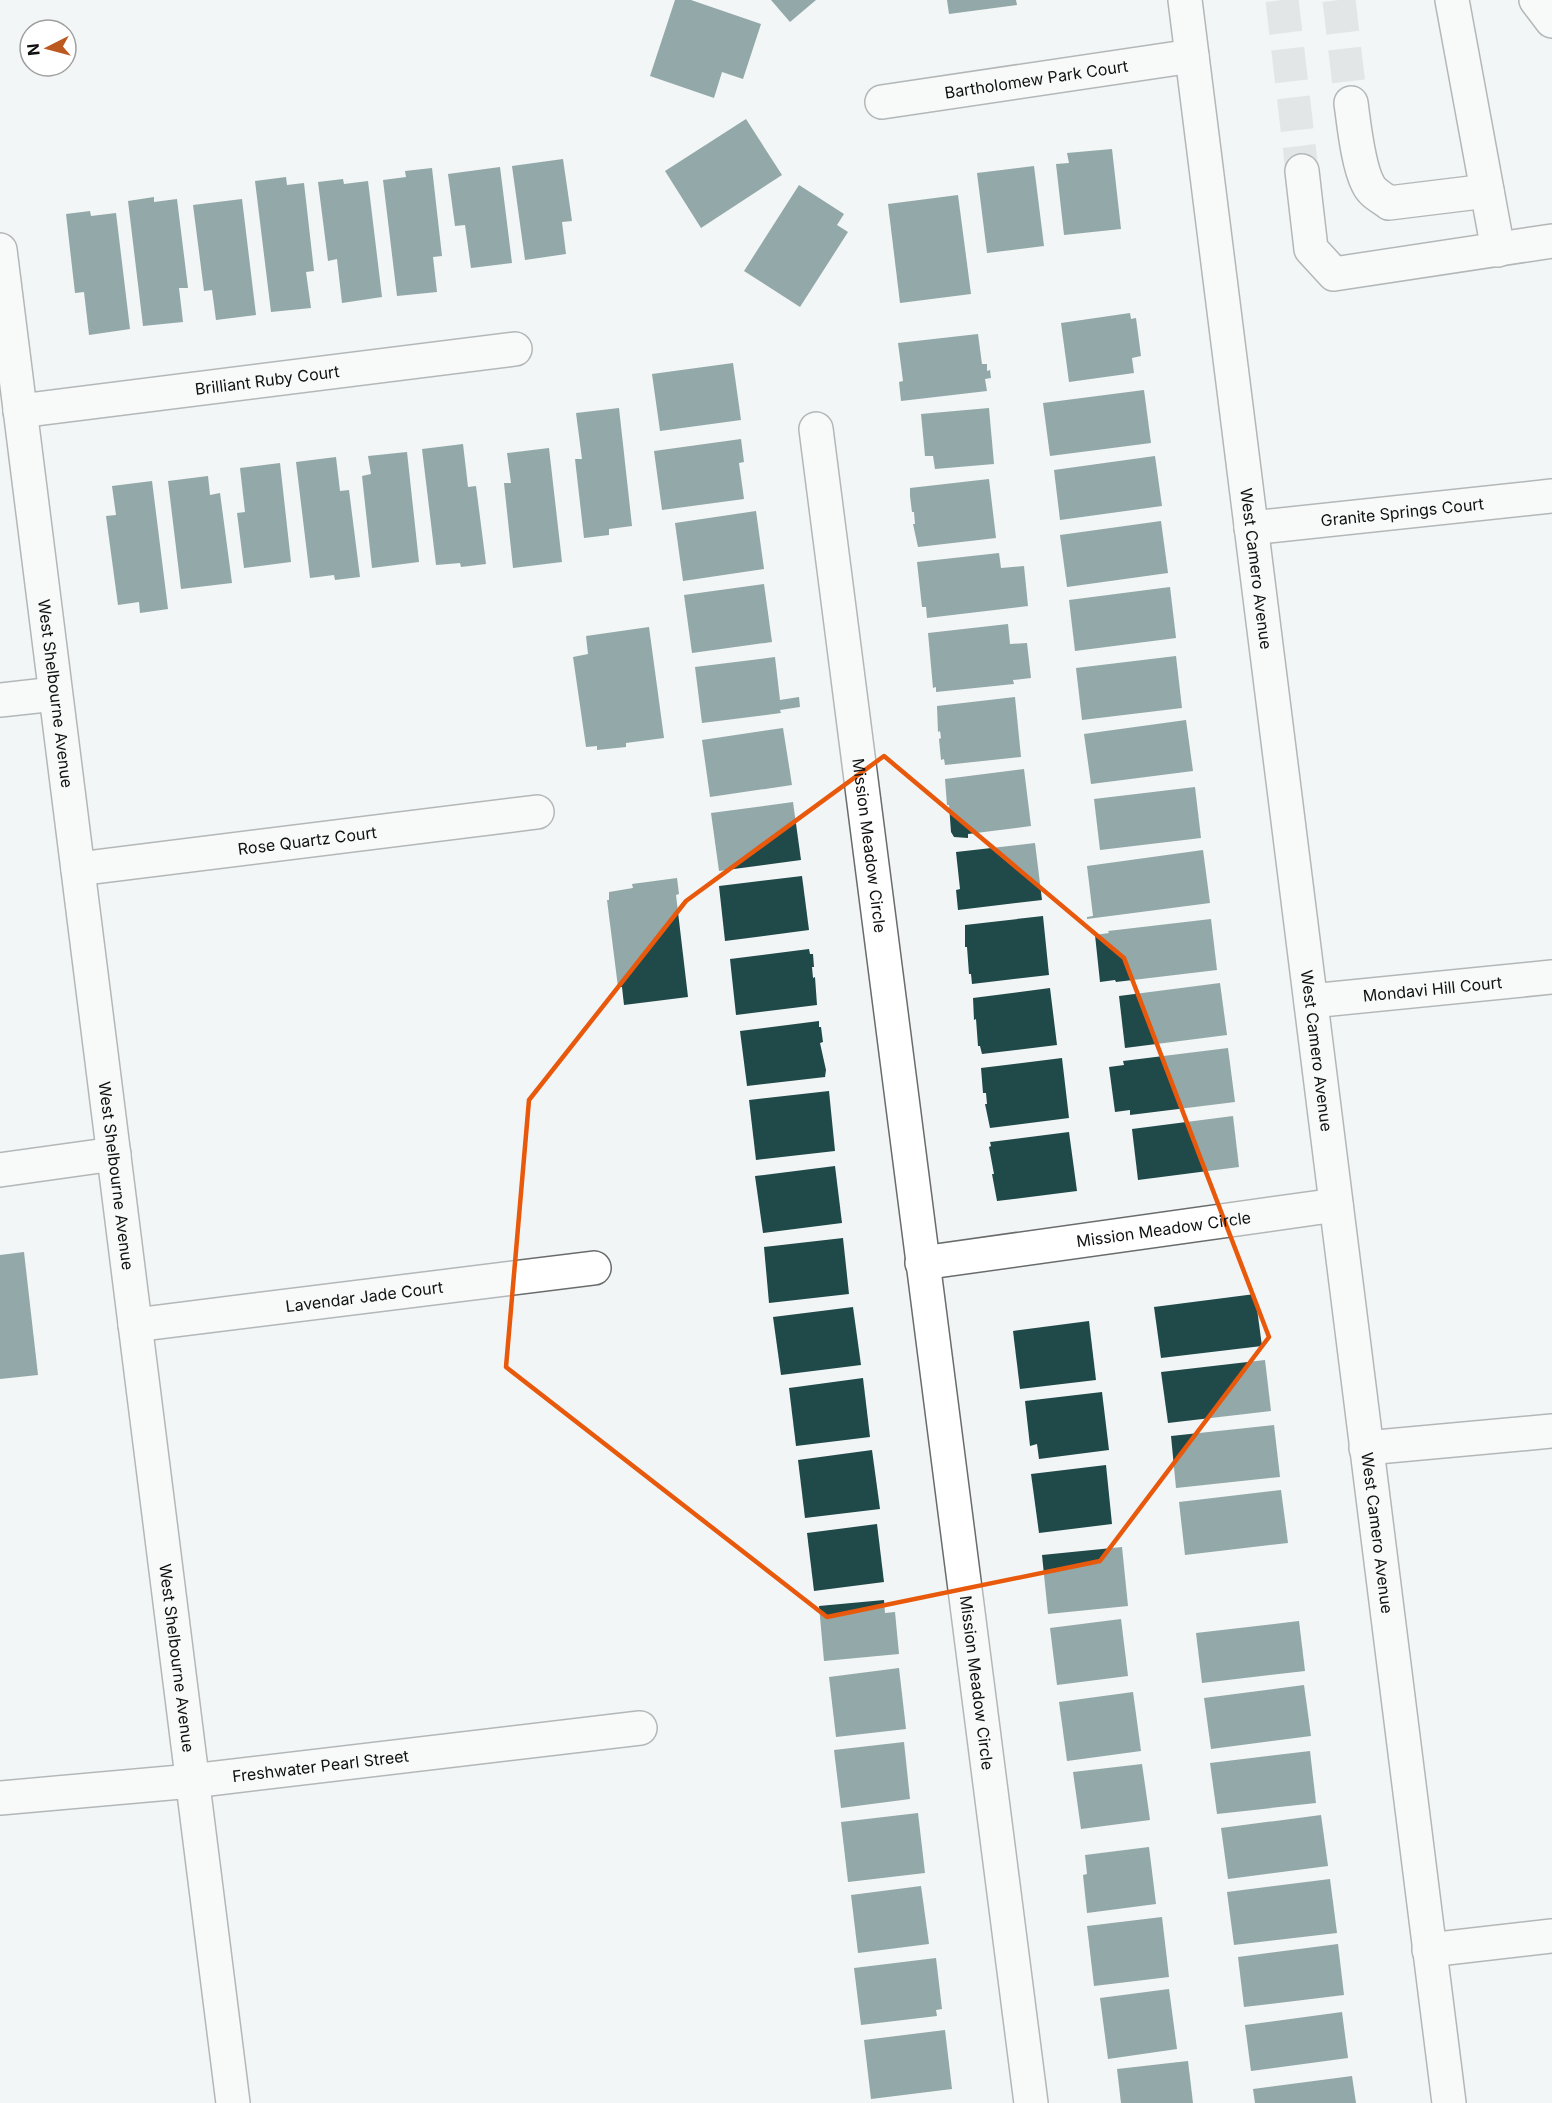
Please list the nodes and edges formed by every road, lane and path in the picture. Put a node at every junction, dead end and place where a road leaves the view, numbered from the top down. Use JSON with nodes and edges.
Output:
{"nodes":[{"id":1,"x":1185,"y":0,"type":"edge"},
{"id":2,"x":1452,"y":0,"type":"edge"},
{"id":3,"x":1536,"y":0,"type":"edge"},
{"id":4,"x":1552,"y":21,"type":"edge"},
{"id":5,"x":1192,"y":56,"type":"junction"},
{"id":6,"x":882,"y":102,"type":"dead end"},
{"id":7,"x":1351,"y":104,"type":"tunnel mouth"},
{"id":8,"x":1302,"y":171,"type":"tunnel mouth"},
{"id":9,"x":1487,"y":190,"type":"junction"},
{"id":10,"x":1552,"y":241,"type":"edge"},
{"id":11,"x":0,"y":250,"type":"edge"},
{"id":12,"x":1498,"y":250,"type":"junction"},
{"id":13,"x":515,"y":349,"type":"dead end"},
{"id":14,"x":20,"y":411,"type":"junction"},
{"id":15,"x":816,"y":429,"type":"dead end"},
{"id":16,"x":1552,"y":496,"type":"edge"},
{"id":17,"x":1251,"y":528,"type":"junction"},
{"id":18,"x":56,"y":694,"type":"junction"},
{"id":19,"x":0,"y":700,"type":"edge"},
{"id":20,"x":537,"y":812,"type":"dead end"},
{"id":21,"x":78,"y":869,"type":"junction"},
{"id":22,"x":1552,"y":977,"type":"edge"},
{"id":23,"x":1311,"y":1001,"type":"junction"},
{"id":24,"x":114,"y":1154,"type":"junction"},
{"id":25,"x":0,"y":1170,"type":"edge"},
{"id":26,"x":1336,"y":1205,"type":"junction"},
{"id":27,"x":922,"y":1263,"type":"junction"},
{"id":28,"x":594,"y":1268,"type":"dead end"},
{"id":29,"x":135,"y":1325,"type":"junction"},
{"id":30,"x":1552,"y":1431,"type":"edge"},
{"id":31,"x":1366,"y":1448,"type":"junction"},
{"id":32,"x":640,"y":1728,"type":"dead end"},
{"id":33,"x":192,"y":1781,"type":"junction"},
{"id":34,"x":0,"y":1798,"type":"edge"},
{"id":35,"x":1552,"y":1936,"type":"edge"},
{"id":36,"x":1429,"y":1950,"type":"junction"},
{"id":37,"x":233,"y":2103,"type":"edge"},
{"id":38,"x":1030,"y":2103,"type":"edge"},
{"id":39,"x":1449,"y":2103,"type":"edge"}],
"edges":[{"from":1,"to":5,"type":"street","name":"West Camero Avenue"},
{"from":2,"to":9,"type":"street"},
{"from":3,"to":4,"type":"street"},
{"from":5,"to":6,"type":"street","name":"Bartholomew Park Court"},
{"from":5,"to":17,"type":"street","name":"West Camero Avenue"},
{"from":7,"to":9,"type":"street"},
{"from":8,"to":12,"type":"street"},
{"from":9,"to":12,"type":"street"},
{"from":10,"to":12,"type":"street"},
{"from":11,"to":14,"type":"street","name":"West Shelbourne Avenue"},
{"from":13,"to":14,"type":"street","name":"Brilliant Ruby Court"},
{"from":14,"to":18,"type":"street","name":"West Shelbourne Avenue"},
{"from":15,"to":27,"type":"street","name":"Mission Meadow Circle"},
{"from":16,"to":17,"type":"street","name":"Granite Springs Court"},
{"from":17,"to":23,"type":"street","name":"West Camero Avenue"},
{"from":18,"to":19,"type":"street"},
{"from":18,"to":21,"type":"street","name":"West Shelbourne Avenue"},
{"from":20,"to":21,"type":"street","name":"Rose Quartz Court"},
{"from":21,"to":24,"type":"street","name":"West Shelbourne Avenue"},
{"from":22,"to":23,"type":"street","name":"Mondavi Hill Court"},
{"from":23,"to":26,"type":"street","name":"West Camero Avenue"},
{"from":24,"to":25,"type":"street"},
{"from":24,"to":29,"type":"street","name":"West Shelbourne Avenue"},
{"from":26,"to":27,"type":"street","name":"Mission Meadow Circle"},
{"from":26,"to":31,"type":"street","name":"West Camero Avenue"},
{"from":27,"to":38,"type":"street","name":"Mission Meadow Circle"},
{"from":28,"to":29,"type":"street","name":"Lavendar Jade Court"},
{"from":29,"to":33,"type":"street","name":"West Shelbourne Avenue"},
{"from":30,"to":31,"type":"street"},
{"from":31,"to":36,"type":"street","name":"West Camero Avenue"},
{"from":32,"to":33,"type":"street","name":"Freshwater Pearl Street"},
{"from":33,"to":34,"type":"street","name":"Freshwater Pearl Street"},
{"from":33,"to":37,"type":"street","name":"West Shelbourne Avenue"},
{"from":35,"to":36,"type":"street"},
{"from":36,"to":39,"type":"street","name":"West Camero Avenue"}]}
